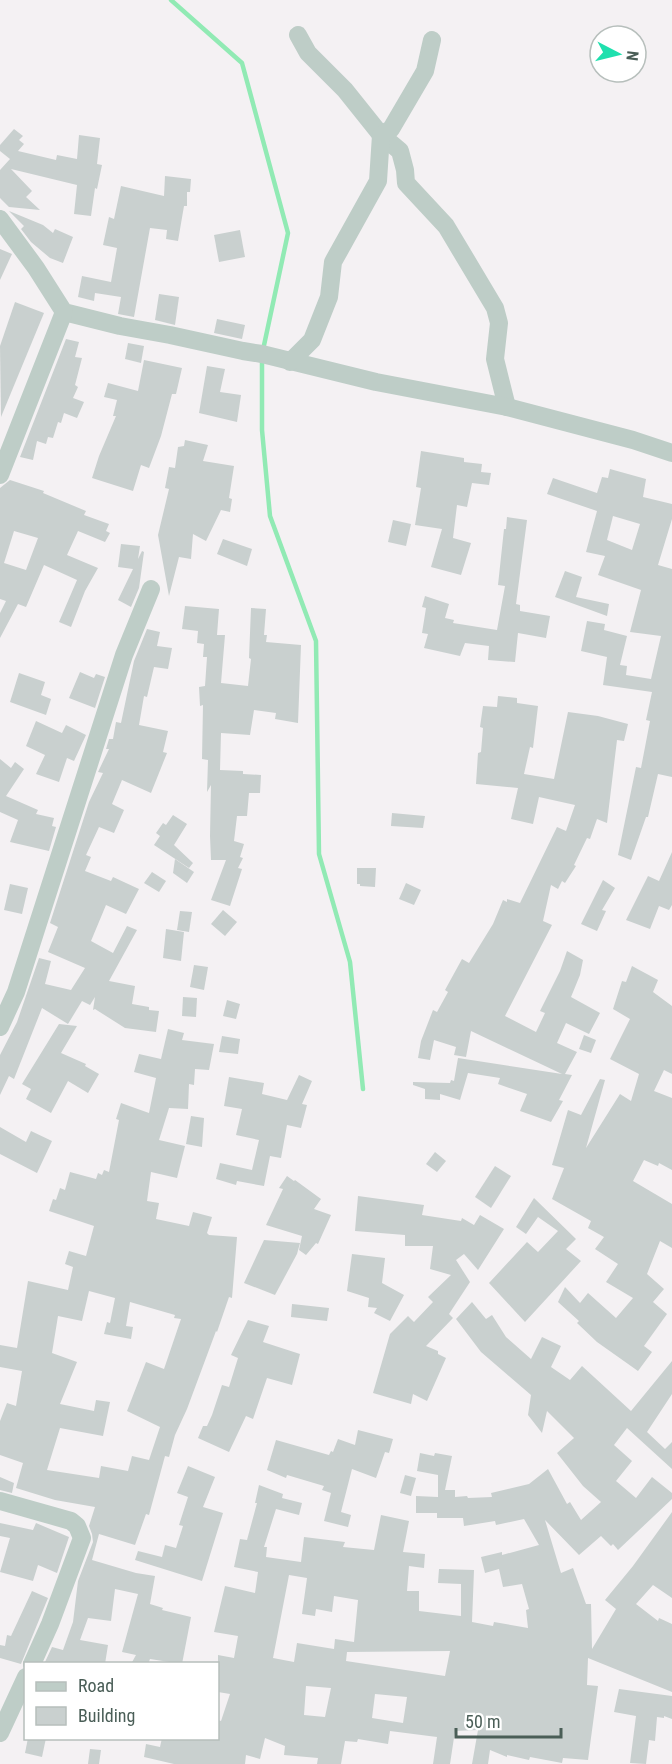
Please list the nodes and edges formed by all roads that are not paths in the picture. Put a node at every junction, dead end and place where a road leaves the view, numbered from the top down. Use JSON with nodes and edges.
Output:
{"nodes":[{"id":1,"x":298,"y":35,"type":"dead end"},
{"id":2,"x":432,"y":40,"type":"dead end"},
{"id":3,"x":381,"y":135,"type":"junction"},
{"id":4,"x":0,"y":219,"type":"edge"},
{"id":5,"x":64,"y":312,"type":"junction"},
{"id":6,"x":291,"y":362,"type":"junction"},
{"id":7,"x":507,"y":407,"type":"junction"},
{"id":8,"x":672,"y":453,"type":"edge"},
{"id":9,"x":0,"y":475,"type":"edge"},
{"id":10,"x":151,"y":589,"type":"dead end"},
{"id":11,"x":0,"y":1027,"type":"edge"},
{"id":12,"x":0,"y":1501,"type":"edge"},
{"id":13,"x":33,"y":1662,"type":"edge"},
{"id":14,"x":24,"y":1681,"type":"edge"},
{"id":15,"x":0,"y":1732,"type":"edge"}],
"edges":[{"from":1,"to":3,"type":"street"},
{"from":2,"to":3,"type":"street"},
{"from":3,"to":6,"type":"street"},
{"from":3,"to":7,"type":"street"},
{"from":4,"to":5,"type":"street"},
{"from":5,"to":6,"type":"street"},
{"from":5,"to":9,"type":"street"},
{"from":6,"to":7,"type":"street"},
{"from":7,"to":8,"type":"street"},
{"from":10,"to":11,"type":"street"},
{"from":12,"to":13,"type":"street"},
{"from":14,"to":15,"type":"street"}]}
